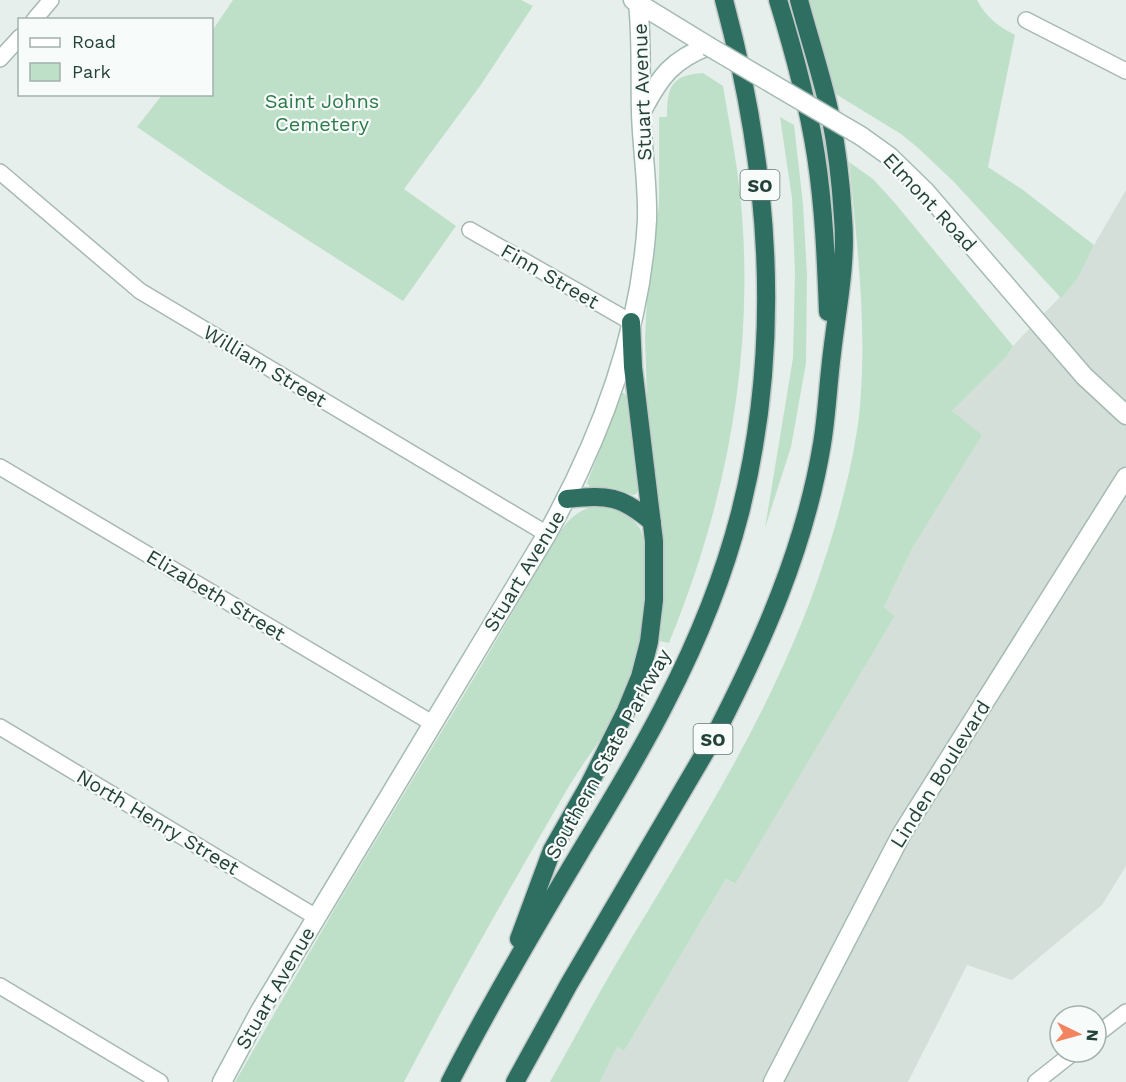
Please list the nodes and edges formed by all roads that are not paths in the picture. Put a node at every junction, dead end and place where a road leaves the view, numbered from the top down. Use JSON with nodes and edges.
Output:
{"nodes":[{"id":1,"x":51,"y":0,"type":"edge"},
{"id":2,"x":724,"y":0,"type":"edge"},
{"id":3,"x":778,"y":0,"type":"edge"},
{"id":4,"x":799,"y":0,"type":"edge"},
{"id":5,"x":635,"y":1,"type":"edge"},
{"id":6,"x":36,"y":18,"type":"edge"},
{"id":7,"x":1026,"y":20,"type":"dead end"},
{"id":8,"x":18,"y":38,"type":"edge"},
{"id":9,"x":708,"y":45,"type":"junction"},
{"id":10,"x":0,"y":59,"type":"edge"},
{"id":11,"x":1126,"y":71,"type":"edge"},
{"id":12,"x":641,"y":113,"type":"junction"},
{"id":13,"x":0,"y":172,"type":"edge"},
{"id":14,"x":470,"y":230,"type":"dead end"},
{"id":15,"x":631,"y":322,"type":"junction"},
{"id":16,"x":830,"y":365,"type":"junction"},
{"id":17,"x":1126,"y":415,"type":"edge"},
{"id":18,"x":0,"y":467,"type":"edge"},
{"id":19,"x":1126,"y":477,"type":"edge"},
{"id":20,"x":567,"y":499,"type":"junction"},
{"id":21,"x":652,"y":522,"type":"junction"},
{"id":22,"x":547,"y":534,"type":"junction"},
{"id":23,"x":432,"y":723,"type":"junction"},
{"id":24,"x":0,"y":727,"type":"edge"},
{"id":25,"x":316,"y":917,"type":"junction"},
{"id":26,"x":503,"y":983,"type":"junction"},
{"id":27,"x":0,"y":986,"type":"edge"},
{"id":28,"x":1126,"y":1012,"type":"edge"},
{"id":29,"x":1108,"y":1026,"type":"edge"},
{"id":30,"x":1059,"y":1064,"type":"edge"},
{"id":31,"x":160,"y":1082,"type":"edge"},
{"id":32,"x":222,"y":1082,"type":"edge"},
{"id":33,"x":450,"y":1082,"type":"edge"},
{"id":34,"x":515,"y":1082,"type":"edge"},
{"id":35,"x":773,"y":1082,"type":"edge"},
{"id":36,"x":1036,"y":1082,"type":"edge"}],
"edges":[{"from":1,"to":6,"type":"street"},
{"from":2,"to":26,"type":"highway","name":"Southern State Parkway","number":"SO"},
{"from":3,"to":16,"type":"highway"},
{"from":4,"to":16,"type":"highway"},
{"from":5,"to":9,"type":"main road","name":"Elmont Road"},
{"from":5,"to":12,"type":"main road","name":"Stuart Avenue"},
{"from":7,"to":11,"type":"street"},
{"from":8,"to":10,"type":"street"},
{"from":9,"to":12,"type":"main road"},
{"from":9,"to":17,"type":"main road","name":"Elmont Road","bridge":true},
{"from":12,"to":15,"type":"main road","name":"Stuart Avenue"},
{"from":13,"to":22,"type":"street","name":"William Street"},
{"from":14,"to":15,"type":"street","name":"Finn Street"},
{"from":15,"to":20,"type":"main road","name":"Stuart Avenue"},
{"from":15,"to":21,"type":"highway"},
{"from":16,"to":34,"type":"highway","number":"SO"},
{"from":18,"to":23,"type":"street","name":"Elizabeth Street"},
{"from":19,"to":35,"type":"main road","name":"Linden Boulevard"},
{"from":20,"to":21,"type":"highway"},
{"from":20,"to":22,"type":"main road","name":"Stuart Avenue"},
{"from":21,"to":26,"type":"highway"},
{"from":22,"to":23,"type":"main road","name":"Stuart Avenue"},
{"from":23,"to":25,"type":"main road","name":"Stuart Avenue"},
{"from":24,"to":25,"type":"street","name":"North Henry Street"},
{"from":25,"to":32,"type":"main road","name":"Stuart Avenue"},
{"from":26,"to":33,"type":"highway","name":"Southern State Parkway","number":"SO"},
{"from":27,"to":31,"type":"street"},
{"from":28,"to":29,"type":"street"},
{"from":30,"to":36,"type":"street"}]}
